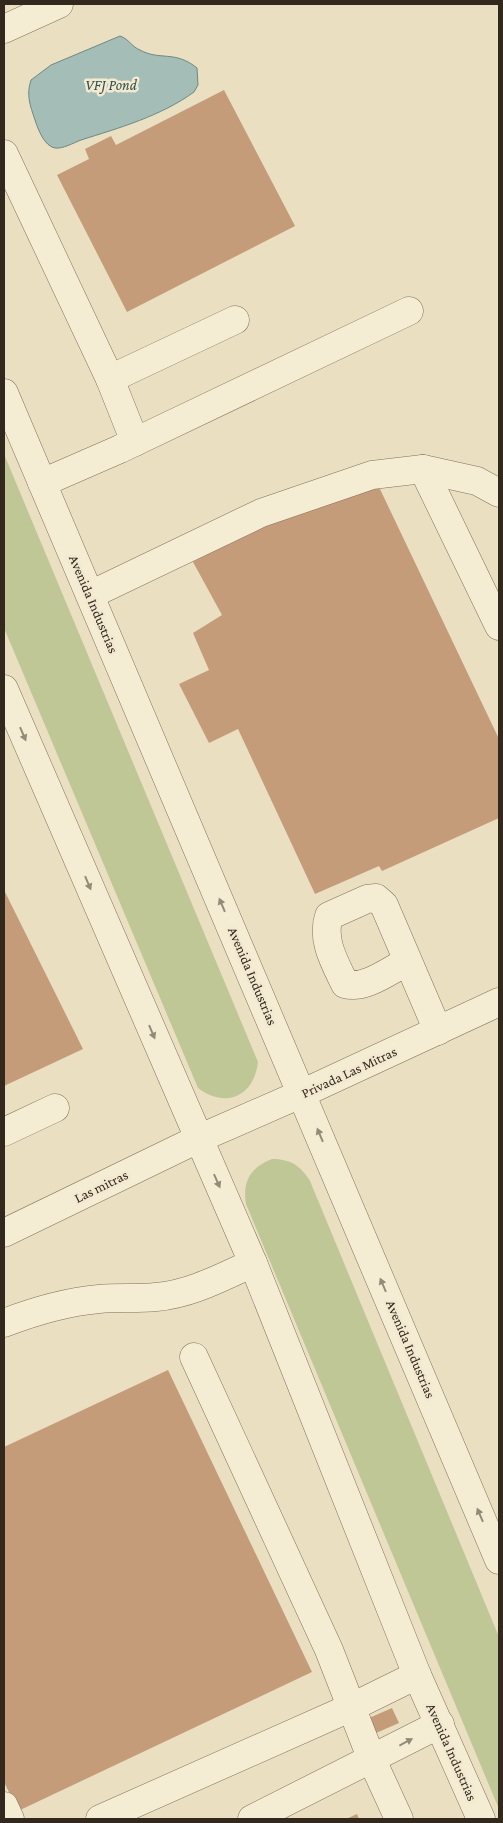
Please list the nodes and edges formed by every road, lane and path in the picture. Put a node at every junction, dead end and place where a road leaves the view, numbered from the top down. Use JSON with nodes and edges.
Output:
{"nodes":[{"id":1,"x":59,"y":4,"type":"edge"},
{"id":2,"x":4,"y":29,"type":"edge"},
{"id":3,"x":4,"y":154,"type":"edge"},
{"id":4,"x":409,"y":311,"type":"dead end"},
{"id":5,"x":235,"y":320,"type":"dead end"},
{"id":6,"x":110,"y":379,"type":"junction"},
{"id":7,"x":4,"y":393,"type":"edge"},
{"id":8,"x":135,"y":442,"type":"junction"},
{"id":9,"x":423,"y":469,"type":"junction"},
{"id":10,"x":42,"y":483,"type":"junction"},
{"id":11,"x":499,"y":493,"type":"edge"},
{"id":12,"x":90,"y":595,"type":"junction"},
{"id":13,"x":499,"y":626,"type":"edge"},
{"id":14,"x":4,"y":689,"type":"edge"},
{"id":15,"x":408,"y":961,"type":"dead end"},
{"id":16,"x":499,"y":1002,"type":"edge"},
{"id":17,"x":438,"y":1031,"type":"junction"},
{"id":18,"x":303,"y":1093,"type":"junction"},
{"id":19,"x":55,"y":1108,"type":"dead end"},
{"id":20,"x":4,"y":1132,"type":"edge"},
{"id":21,"x":198,"y":1139,"type":"junction"},
{"id":22,"x":4,"y":1233,"type":"edge"},
{"id":23,"x":253,"y":1263,"type":"junction"},
{"id":24,"x":4,"y":1323,"type":"edge"},
{"id":25,"x":194,"y":1357,"type":"dead end"},
{"id":26,"x":499,"y":1560,"type":"edge"},
{"id":27,"x":417,"y":1675,"type":"junction"},
{"id":28,"x":352,"y":1708,"type":"junction"},
{"id":29,"x":440,"y":1724,"type":"junction"},
{"id":30,"x":372,"y":1760,"type":"junction"},
{"id":31,"x":4,"y":1806,"type":"edge"},
{"id":32,"x":10,"y":1819,"type":"edge"},
{"id":33,"x":100,"y":1819,"type":"edge"},
{"id":34,"x":252,"y":1819,"type":"edge"},
{"id":35,"x":399,"y":1819,"type":"edge"},
{"id":36,"x":481,"y":1819,"type":"edge"}],
"edges":[{"from":1,"to":2,"type":"street"},
{"from":3,"to":6,"type":"street"},
{"from":4,"to":8,"type":"street"},
{"from":5,"to":6,"type":"street"},
{"from":6,"to":8,"type":"street"},
{"from":7,"to":10,"type":"street","name":"Avenida Industrias"},
{"from":8,"to":10,"type":"street"},
{"from":9,"to":11,"type":"street"},
{"from":9,"to":12,"type":"street"},
{"from":9,"to":13,"type":"street"},
{"from":10,"to":12,"type":"street","name":"Avenida Industrias"},
{"from":18,"to":12,"type":"street","name":"Avenida Industrias","one_way":true},
{"from":14,"to":21,"type":"street","name":"Avenida Industrias","one_way":true},
{"from":15,"to":17,"type":"street"},
{"from":16,"to":17,"type":"street","name":"Privada Las Mitras"},
{"from":17,"to":18,"type":"street","name":"Privada Las Mitras"},
{"from":18,"to":21,"type":"street","name":"Privada Las Mitras"},
{"from":26,"to":18,"type":"street","name":"Avenida Industrias","one_way":true},
{"from":19,"to":20,"type":"street"},
{"from":21,"to":22,"type":"street","name":"Las mitras"},
{"from":21,"to":23,"type":"street","name":"Avenida Industrias","one_way":true},
{"from":23,"to":24,"type":"street"},
{"from":23,"to":27,"type":"street","name":"Avenida Industrias"},
{"from":25,"to":28,"type":"street"},
{"from":27,"to":28,"type":"street"},
{"from":27,"to":29,"type":"street","name":"Avenida Industrias"},
{"from":28,"to":30,"type":"street"},
{"from":28,"to":33,"type":"street"},
{"from":30,"to":29,"type":"street","one_way":true},
{"from":29,"to":36,"type":"street","name":"Avenida Industrias"},
{"from":30,"to":34,"type":"street"},
{"from":30,"to":35,"type":"street"},
{"from":31,"to":32,"type":"street"}]}
